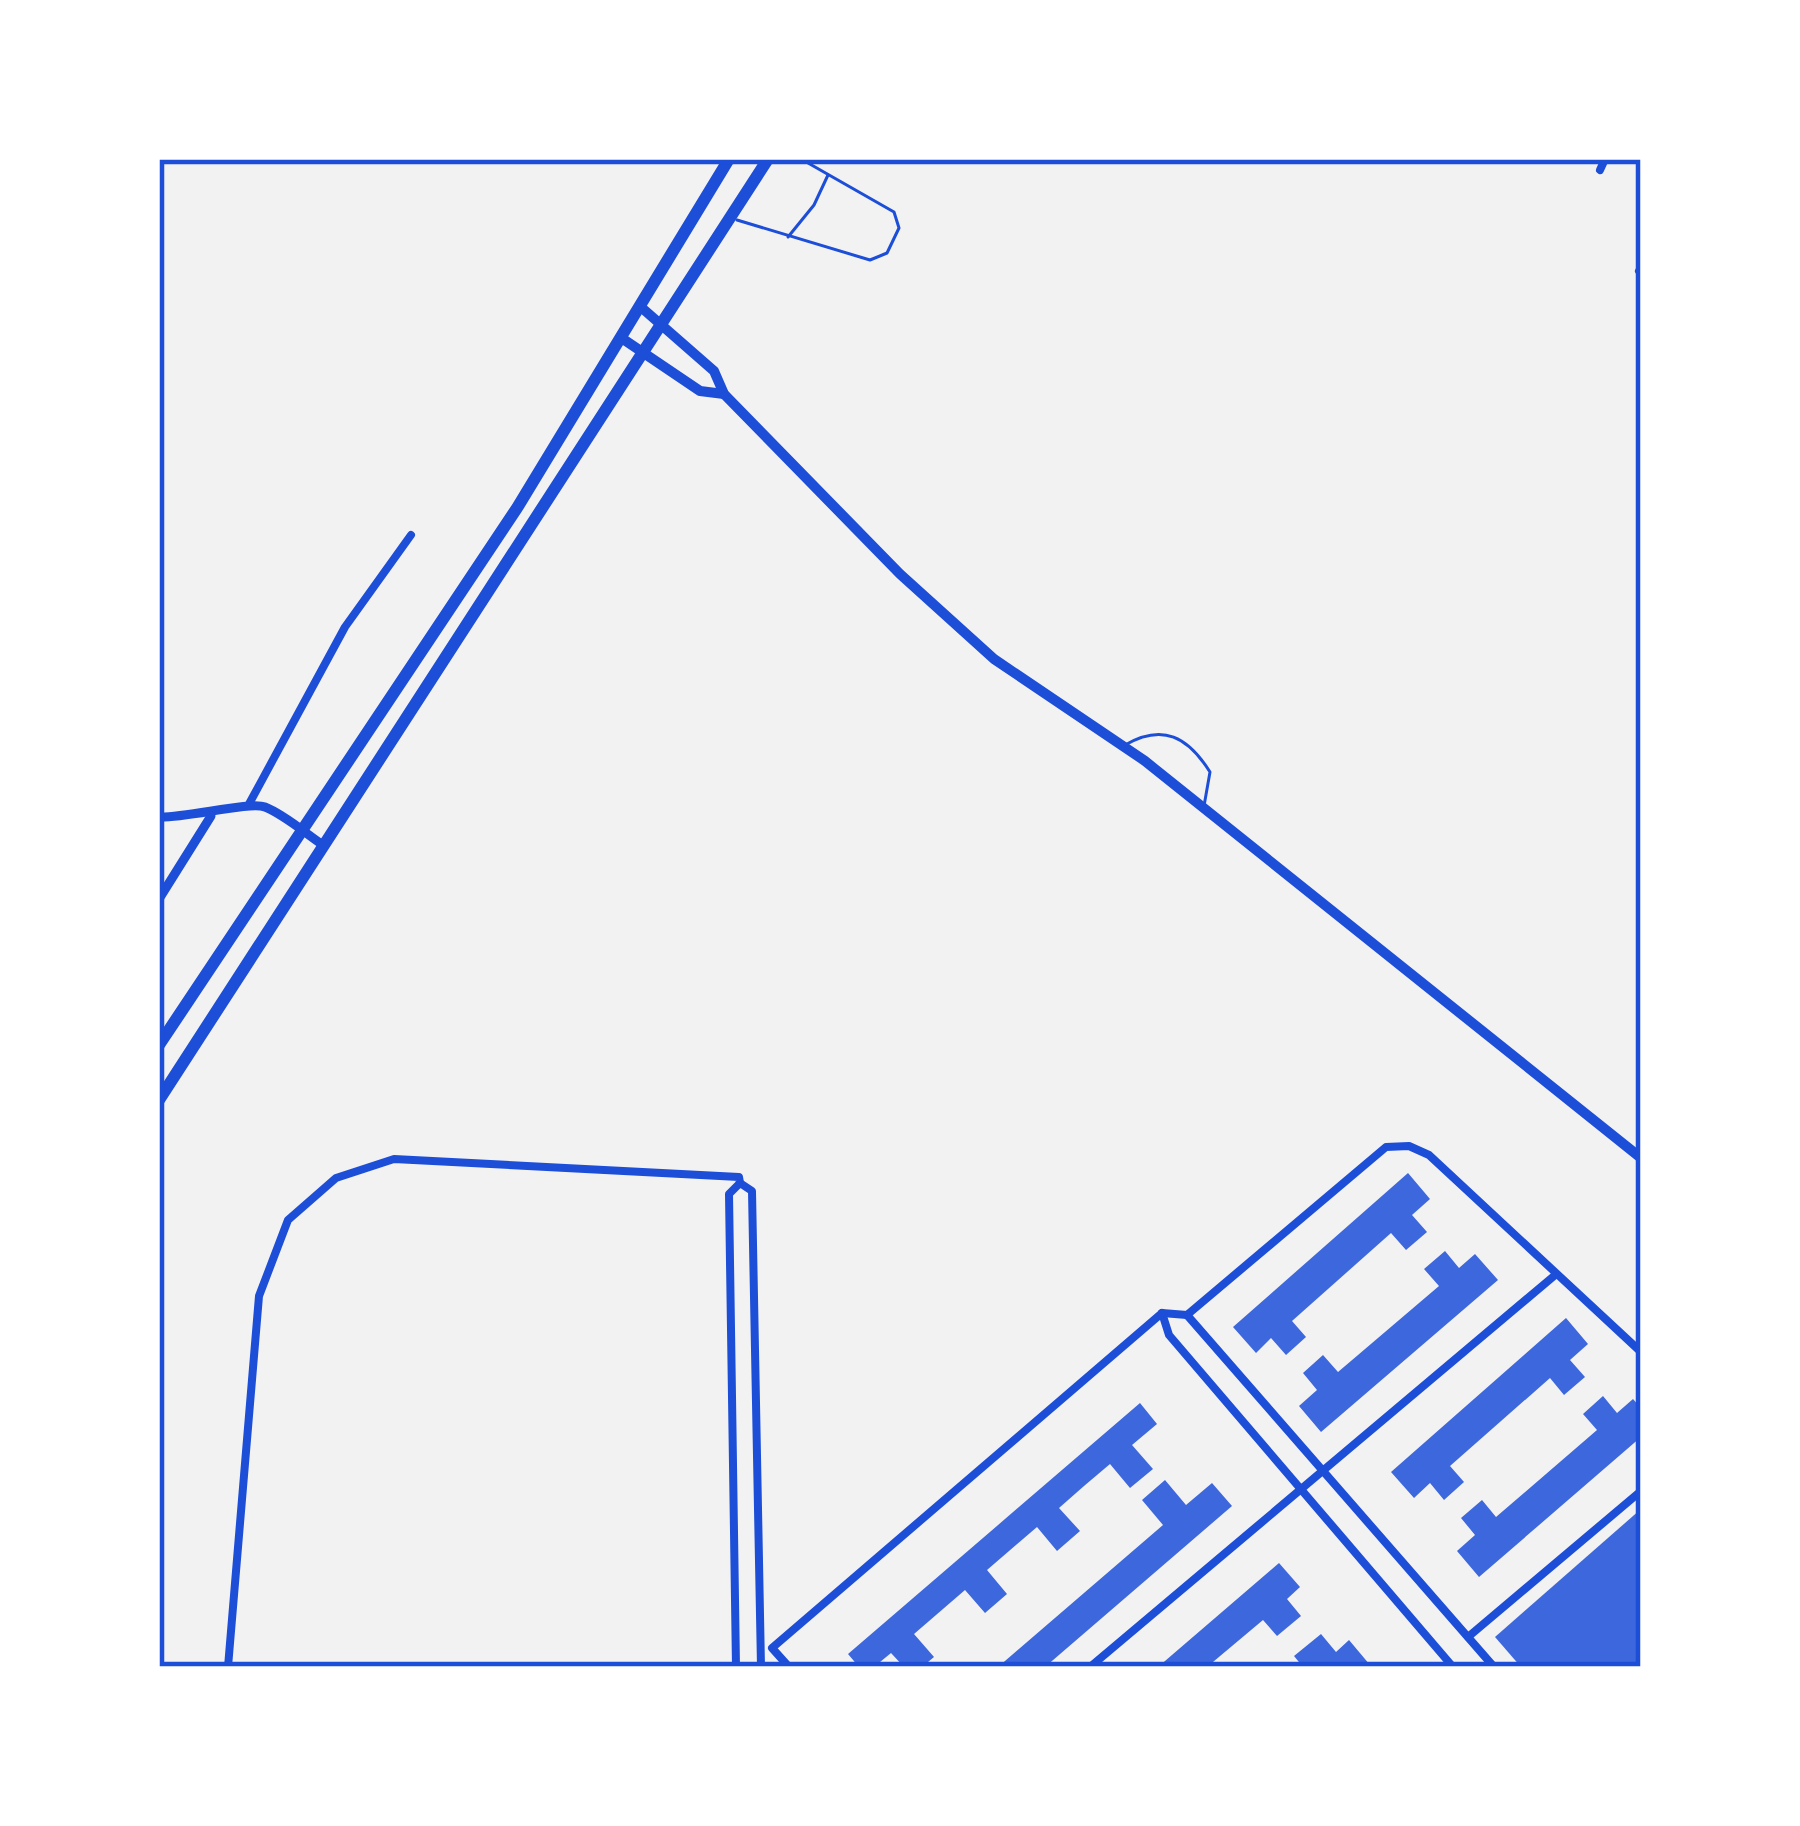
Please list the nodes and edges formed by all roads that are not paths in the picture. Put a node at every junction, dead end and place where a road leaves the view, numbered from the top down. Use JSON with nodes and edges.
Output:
{"nodes":[{"id":1,"x":729,"y":159,"type":"edge"},
{"id":2,"x":768,"y":159,"type":"edge"},
{"id":3,"x":801,"y":159,"type":"edge"},
{"id":4,"x":1605,"y":159,"type":"edge"},
{"id":5,"x":1600,"y":170,"type":"dead end"},
{"id":6,"x":829,"y":173,"type":"junction"},
{"id":7,"x":729,"y":217,"type":"junction"},
{"id":8,"x":788,"y":237,"type":"junction"},
{"id":9,"x":641,"y":308,"type":"junction"},
{"id":10,"x":661,"y":321,"type":"junction"},
{"id":11,"x":622,"y":339,"type":"junction"},
{"id":12,"x":641,"y":352,"type":"junction"},
{"id":13,"x":724,"y":394,"type":"junction"},
{"id":14,"x":411,"y":535,"type":"dead end"},
{"id":15,"x":1123,"y":746,"type":"junction"},
{"id":16,"x":249,"y":804,"type":"junction"},
{"id":17,"x":1204,"y":808,"type":"junction"},
{"id":18,"x":211,"y":816,"type":"junction"},
{"id":19,"x":159,"y":817,"type":"edge"},
{"id":20,"x":303,"y":832,"type":"junction"},
{"id":21,"x":323,"y":845,"type":"junction"},
{"id":22,"x":159,"y":899,"type":"edge"},
{"id":23,"x":159,"y":1045,"type":"edge"},
{"id":24,"x":159,"y":1100,"type":"edge"},
{"id":25,"x":1641,"y":1158,"type":"edge"},
{"id":26,"x":740,"y":1184,"type":"junction"},
{"id":27,"x":1554,"y":1276,"type":"junction"},
{"id":28,"x":1162,"y":1313,"type":"junction"},
{"id":29,"x":1186,"y":1315,"type":"junction"},
{"id":30,"x":1641,"y":1352,"type":"edge"},
{"id":31,"x":1324,"y":1466,"type":"junction"},
{"id":32,"x":1300,"y":1488,"type":"junction"},
{"id":33,"x":1641,"y":1491,"type":"edge"},
{"id":34,"x":1468,"y":1636,"type":"junction"},
{"id":35,"x":228,"y":1667,"type":"edge"},
{"id":36,"x":736,"y":1667,"type":"edge"},
{"id":37,"x":761,"y":1667,"type":"edge"},
{"id":38,"x":789,"y":1667,"type":"edge"},
{"id":39,"x":1090,"y":1667,"type":"edge"},
{"id":40,"x":1453,"y":1667,"type":"edge"},
{"id":41,"x":1494,"y":1667,"type":"edge"}],
"edges":[{"from":1,"to":9,"type":"main road"},
{"from":2,"to":7,"type":"main road"},
{"from":3,"to":6,"type":"lane"},
{"from":4,"to":5,"type":"street"},
{"from":6,"to":8,"type":"lane"},
{"from":6,"to":8,"type":"lane"},
{"from":7,"to":8,"type":"lane"},
{"from":7,"to":10,"type":"main road"},
{"from":9,"to":10,"type":"main road"},
{"from":9,"to":11,"type":"main road"},
{"from":10,"to":12,"type":"main road"},
{"from":10,"to":13,"type":"main road"},
{"from":11,"to":12,"type":"main road"},
{"from":11,"to":20,"type":"main road"},
{"from":12,"to":13,"type":"main road"},
{"from":12,"to":21,"type":"main road"},
{"from":13,"to":15,"type":"main road"},
{"from":14,"to":16,"type":"street"},
{"from":15,"to":17,"type":"main road"},
{"from":15,"to":17,"type":"lane"},
{"from":16,"to":18,"type":"street"},
{"from":16,"to":20,"type":"street"},
{"from":17,"to":25,"type":"main road"},
{"from":18,"to":19,"type":"street"},
{"from":18,"to":22,"type":"street"},
{"from":20,"to":21,"type":"street"},
{"from":20,"to":23,"type":"main road"},
{"from":21,"to":24,"type":"main road"},
{"from":26,"to":35,"type":"street"},
{"from":26,"to":36,"type":"street"},
{"from":26,"to":37,"type":"street"},
{"from":27,"to":29,"type":"street"},
{"from":27,"to":30,"type":"street"},
{"from":27,"to":31,"type":"street"},
{"from":28,"to":29,"type":"street"},
{"from":28,"to":32,"type":"street"},
{"from":28,"to":38,"type":"street"},
{"from":29,"to":31,"type":"street"},
{"from":31,"to":32,"type":"street"},
{"from":31,"to":34,"type":"street"},
{"from":32,"to":39,"type":"street"},
{"from":32,"to":40,"type":"street"},
{"from":33,"to":34,"type":"street"},
{"from":34,"to":41,"type":"street"}]}
